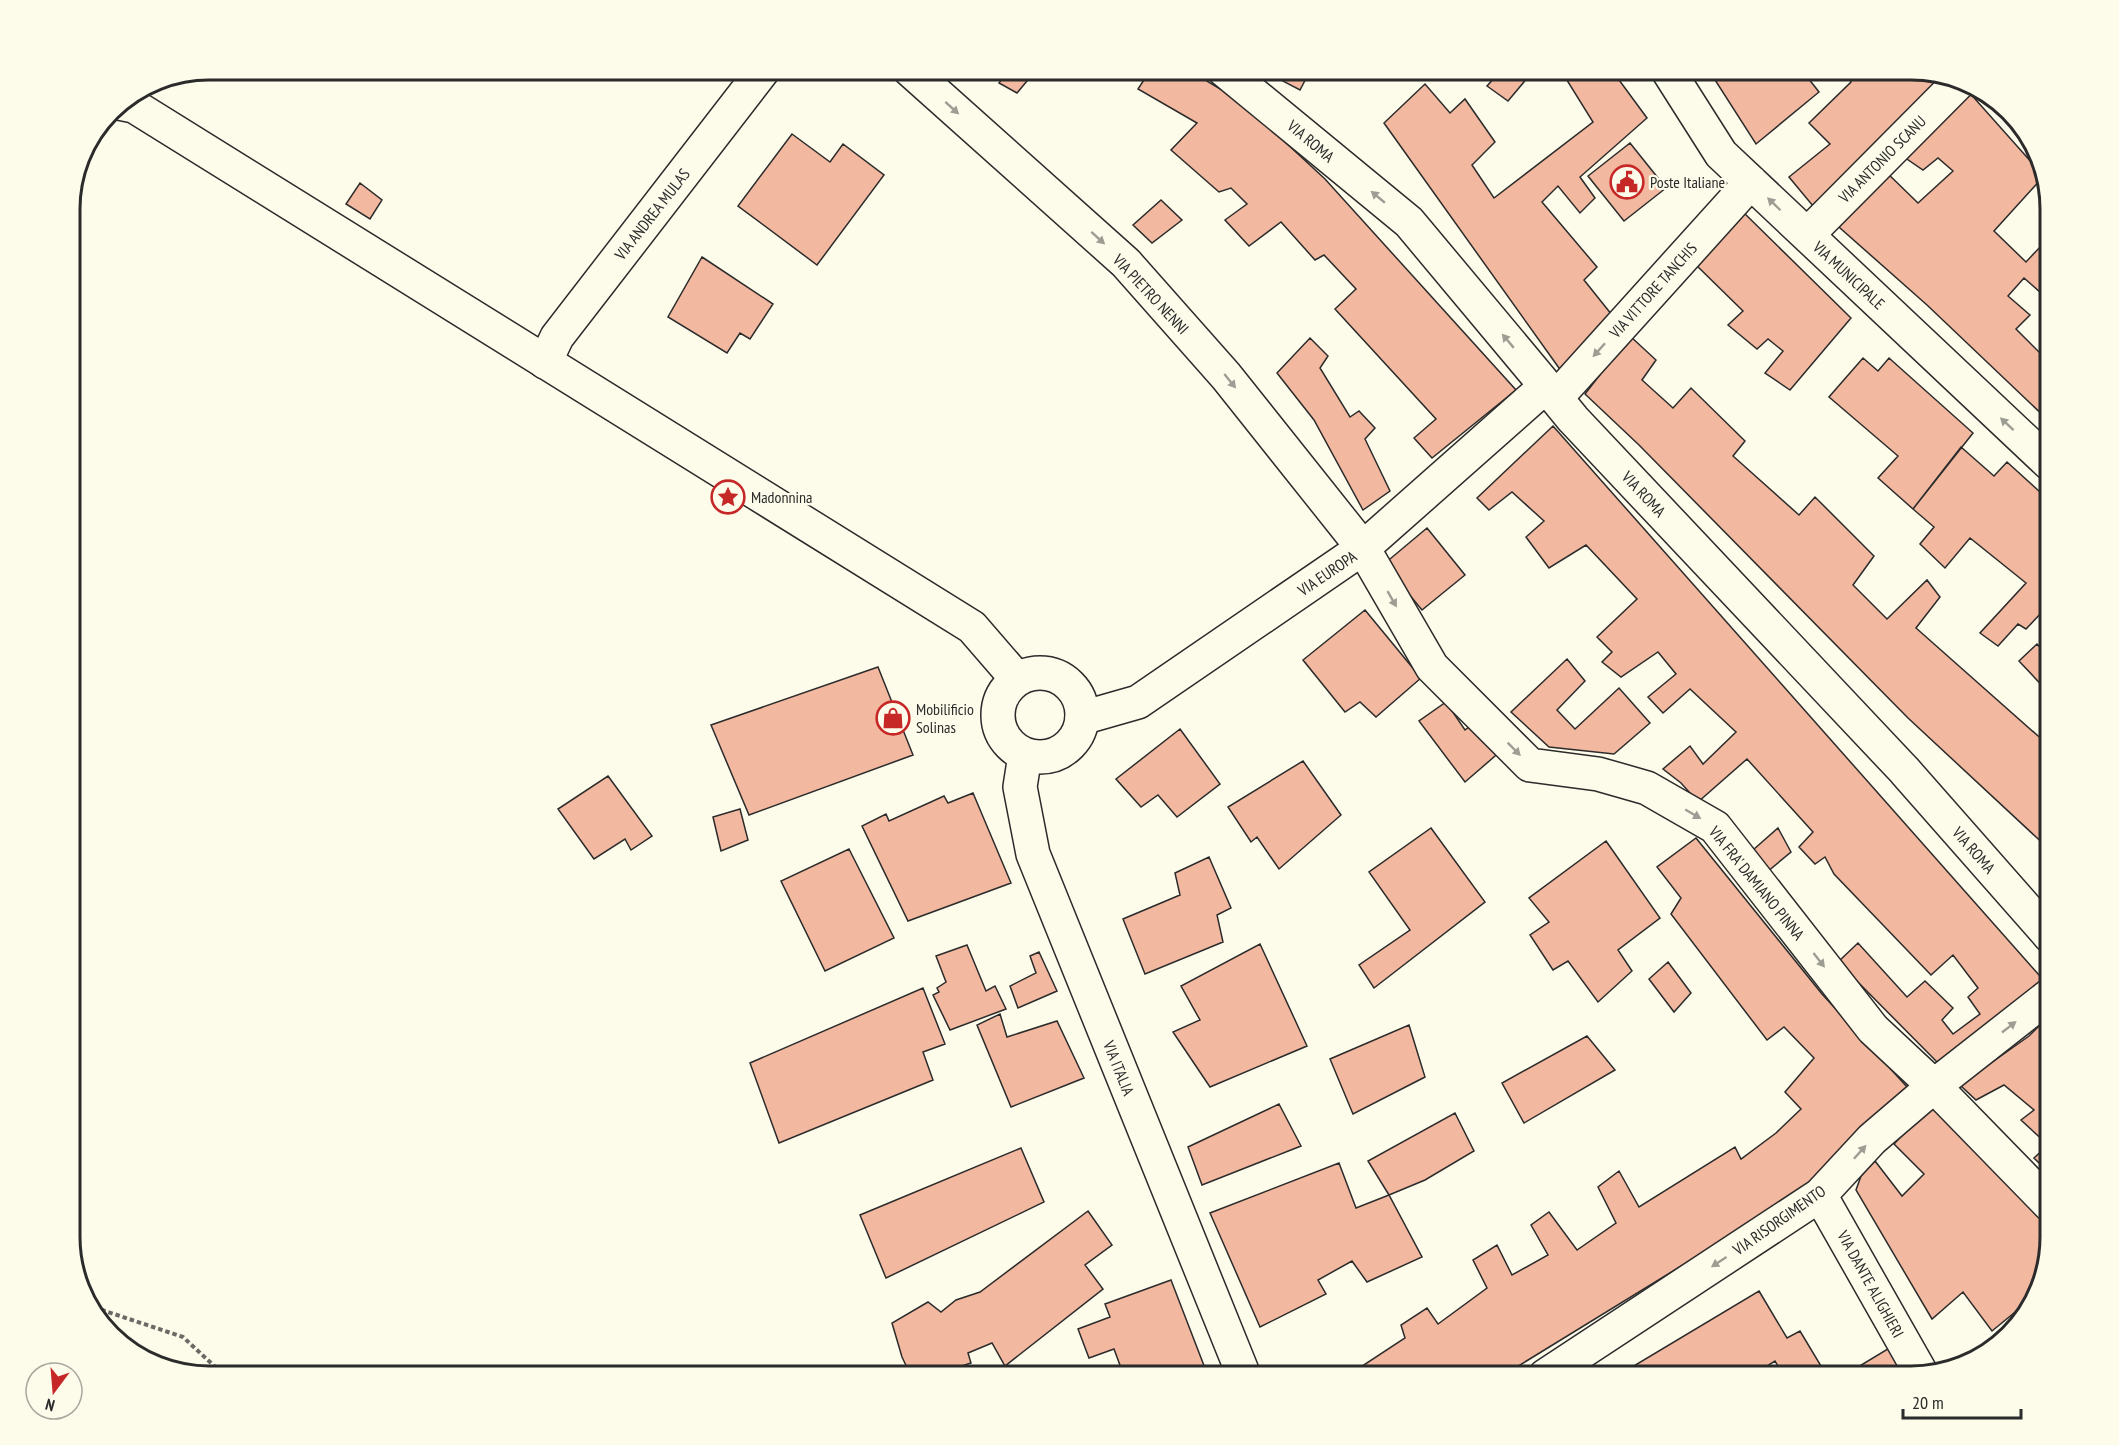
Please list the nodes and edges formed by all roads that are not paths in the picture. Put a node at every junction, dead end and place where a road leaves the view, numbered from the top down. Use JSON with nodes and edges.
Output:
{"nodes":[{"id":1,"x":756,"y":80,"type":"edge"},
{"id":2,"x":921,"y":80,"type":"edge"},
{"id":3,"x":1236,"y":80,"type":"edge"},
{"id":4,"x":1674,"y":80,"type":"edge"},
{"id":5,"x":1954,"y":87,"type":"edge"},
{"id":6,"x":131,"y":105,"type":"edge"},
{"id":7,"x":1751,"y":182,"type":"junction"},
{"id":8,"x":1807,"y":235,"type":"junction"},
{"id":9,"x":545,"y":362,"type":"junction"},
{"id":10,"x":1551,"y":392,"type":"junction"},
{"id":11,"x":2040,"y":455,"type":"edge"},
{"id":12,"x":1363,"y":548,"type":"junction"},
{"id":13,"x":1017,"y":679,"type":"junction"},
{"id":14,"x":1082,"y":718,"type":"junction"},
{"id":15,"x":1025,"y":755,"type":"junction"},
{"id":16,"x":2040,"y":925,"type":"edge"},
{"id":17,"x":2040,"y":1003,"type":"edge"},
{"id":18,"x":1934,"y":1086,"type":"junction"},
{"id":19,"x":1820,"y":1195,"type":"junction"},
{"id":20,"x":2040,"y":1195,"type":"edge"},
{"id":21,"x":1917,"y":1365,"type":"edge"},
{"id":22,"x":1240,"y":1366,"type":"edge"},
{"id":23,"x":1560,"y":1366,"type":"edge"}],
"edges":[{"from":1,"to":9,"type":"street","name":"VIA ANDREA MULAS"},
{"from":2,"to":12,"type":"street","name":"VIA PIETRO NENNI","one_way":true},
{"from":10,"to":3,"type":"street","name":"VIA ROMA","one_way":true},
{"from":4,"to":7,"type":"street","name":"VIA MUNICIPALE"},
{"from":5,"to":8,"type":"street","name":"VIA ANTONIO SCANU"},
{"from":6,"to":9,"type":"street"},
{"from":8,"to":7,"type":"street","name":"VIA MUNICIPALE","one_way":true},
{"from":7,"to":10,"type":"street","name":"VIA VITTORE TANCHIS","one_way":true},
{"from":11,"to":8,"type":"street","name":"VIA MUNICIPALE","one_way":true},
{"from":9,"to":13,"type":"street"},
{"from":10,"to":12,"type":"street","name":"VIA EUROPA"},
{"from":10,"to":16,"type":"street","name":"VIA ROMA"},
{"from":12,"to":14,"type":"street","name":"VIA EUROPA"},
{"from":12,"to":18,"type":"street","name":"VIA FRA' DAMIANO PINNA","one_way":true},
{"from":13,"to":14,"type":"street"},
{"from":13,"to":15,"type":"street"},
{"from":14,"to":15,"type":"street"},
{"from":15,"to":22,"type":"street","name":"VIA ITALIA"},
{"from":18,"to":17,"type":"street","name":"VIA RISORGIMENTO","one_way":true},
{"from":19,"to":18,"type":"street","name":"VIA RISORGIMENTO","one_way":true},
{"from":18,"to":20,"type":"street","name":"VIA FRA' DAMIANO PINNA"},
{"from":19,"to":21,"type":"street","name":"VIA DANTE ALIGHIERI"},
{"from":19,"to":23,"type":"street","name":"VIA RISORGIMENTO","one_way":true}]}
